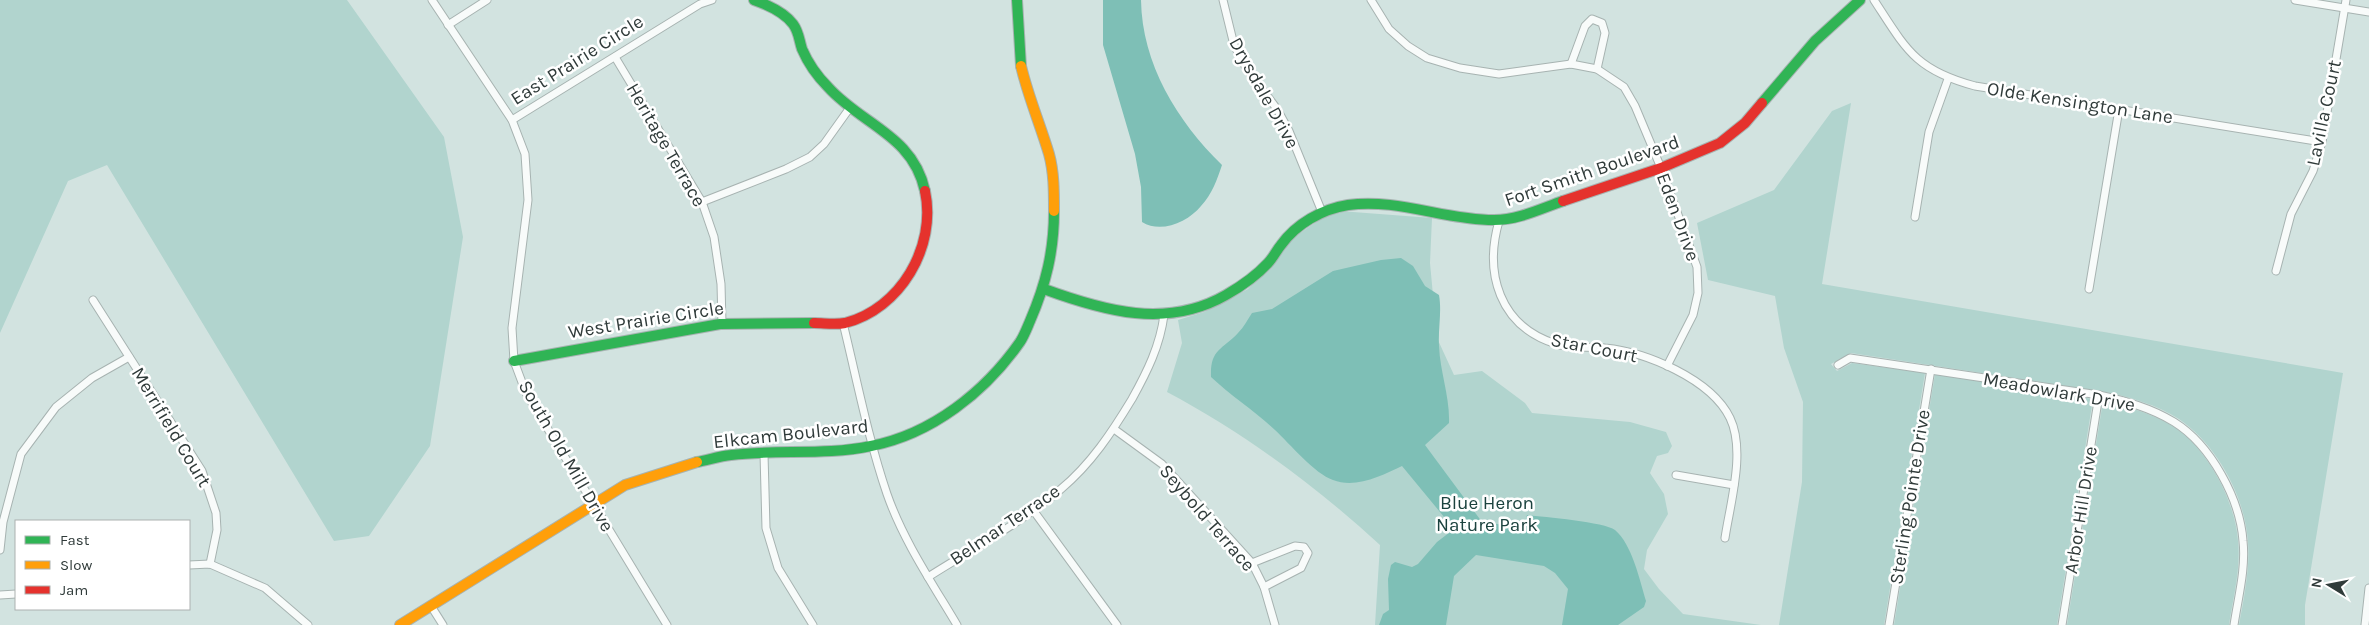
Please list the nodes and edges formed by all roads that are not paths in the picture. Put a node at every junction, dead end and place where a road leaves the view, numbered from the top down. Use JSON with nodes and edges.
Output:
{"nodes":[{"id":1,"x":432,"y":0,"type":"edge"},
{"id":2,"x":487,"y":0,"type":"edge"},
{"id":3,"x":712,"y":0,"type":"edge"},
{"id":4,"x":754,"y":0,"type":"edge"},
{"id":5,"x":1017,"y":0,"type":"edge"},
{"id":6,"x":1224,"y":0,"type":"edge"},
{"id":7,"x":1371,"y":0,"type":"edge"},
{"id":8,"x":1860,"y":0,"type":"edge"},
{"id":9,"x":1874,"y":0,"type":"edge"},
{"id":10,"x":2295,"y":0,"type":"edge"},
{"id":11,"x":2346,"y":0,"type":"edge"},
{"id":12,"x":2345,"y":8,"type":"junction"},
{"id":13,"x":2369,"y":12,"type":"edge"},
{"id":14,"x":448,"y":25,"type":"junction"},
{"id":15,"x":615,"y":57,"type":"junction"},
{"id":16,"x":1571,"y":64,"type":"junction"},
{"id":17,"x":1597,"y":69,"type":"junction"},
{"id":18,"x":1948,"y":79,"type":"junction"},
{"id":19,"x":849,"y":109,"type":"junction"},
{"id":20,"x":2119,"y":109,"type":"junction"},
{"id":21,"x":512,"y":120,"type":"junction"},
{"id":22,"x":2322,"y":142,"type":"junction"},
{"id":23,"x":1661,"y":168,"type":"junction"},
{"id":24,"x":702,"y":202,"type":"junction"},
{"id":25,"x":1322,"y":212,"type":"junction"},
{"id":26,"x":1915,"y":217,"type":"dead end"},
{"id":27,"x":1499,"y":221,"type":"junction"},
{"id":28,"x":2276,"y":271,"type":"dead end"},
{"id":29,"x":1044,"y":289,"type":"junction"},
{"id":30,"x":2089,"y":289,"type":"dead end"},
{"id":31,"x":93,"y":300,"type":"dead end"},
{"id":32,"x":1164,"y":315,"type":"junction"},
{"id":33,"x":722,"y":323,"type":"junction"},
{"id":34,"x":844,"y":323,"type":"junction"},
{"id":35,"x":129,"y":358,"type":"junction"},
{"id":36,"x":514,"y":360,"type":"junction"},
{"id":37,"x":1838,"y":365,"type":"dead end"},
{"id":38,"x":1667,"y":366,"type":"junction"},
{"id":39,"x":1931,"y":369,"type":"junction"},
{"id":40,"x":2099,"y":395,"type":"junction"},
{"id":41,"x":1114,"y":429,"type":"junction"},
{"id":42,"x":872,"y":446,"type":"junction"},
{"id":43,"x":764,"y":454,"type":"junction"},
{"id":44,"x":1676,"y":475,"type":"dead end"},
{"id":45,"x":1734,"y":485,"type":"junction"},
{"id":46,"x":592,"y":504,"type":"junction"},
{"id":47,"x":1033,"y":510,"type":"junction"},
{"id":48,"x":1725,"y":538,"type":"dead end"},
{"id":49,"x":0,"y":550,"type":"edge"},
{"id":50,"x":1252,"y":563,"type":"junction"},
{"id":51,"x":210,"y":564,"type":"junction"},
{"id":52,"x":190,"y":565,"type":"edge"},
{"id":53,"x":928,"y":577,"type":"junction"},
{"id":54,"x":1264,"y":587,"type":"junction"},
{"id":55,"x":2369,"y":588,"type":"edge"},
{"id":56,"x":15,"y":594,"type":"edge"},
{"id":57,"x":0,"y":595,"type":"edge"},
{"id":58,"x":431,"y":606,"type":"junction"},
{"id":59,"x":308,"y":625,"type":"edge"},
{"id":60,"x":400,"y":625,"type":"edge"},
{"id":61,"x":443,"y":625,"type":"edge"},
{"id":62,"x":667,"y":625,"type":"edge"},
{"id":63,"x":813,"y":625,"type":"edge"},
{"id":64,"x":957,"y":625,"type":"edge"},
{"id":65,"x":1117,"y":625,"type":"edge"},
{"id":66,"x":1274,"y":625,"type":"edge"},
{"id":67,"x":1889,"y":625,"type":"edge"},
{"id":68,"x":2062,"y":625,"type":"edge"},
{"id":69,"x":2234,"y":625,"type":"edge"},
{"id":70,"x":2365,"y":625,"type":"edge"}],
"edges":[{"from":1,"to":14,"type":"street","name":"South Old Mill Drive"},
{"from":2,"to":14,"type":"street"},
{"from":3,"to":15,"type":"street","name":"East Prairie Circle"},
{"from":4,"to":19,"type":"street"},
{"from":5,"to":29,"type":"street","name":"Elkcam Boulevard"},
{"from":6,"to":25,"type":"street","name":"Drysdale Drive"},
{"from":7,"to":16,"type":"street","name":"Eden Drive"},
{"from":8,"to":23,"type":"street","name":"Fort Smith Boulevard"},
{"from":9,"to":18,"type":"street","name":"Olde Kensington Lane"},
{"from":10,"to":12,"type":"street"},
{"from":11,"to":12,"type":"street","name":"Lavilla Court"},
{"from":12,"to":13,"type":"street"},
{"from":12,"to":22,"type":"street","name":"Lavilla Court"},
{"from":14,"to":21,"type":"street","name":"South Old Mill Drive"},
{"from":15,"to":21,"type":"street","name":"East Prairie Circle"},
{"from":15,"to":24,"type":"street","name":"Heritage Terrace"},
{"from":16,"to":17,"type":"street","name":"Eden Drive"},
{"from":16,"to":17,"type":"street"},
{"from":17,"to":23,"type":"street","name":"Eden Drive"},
{"from":18,"to":20,"type":"street","name":"Olde Kensington Lane"},
{"from":18,"to":26,"type":"street"},
{"from":19,"to":24,"type":"street"},
{"from":19,"to":34,"type":"street"},
{"from":20,"to":22,"type":"street","name":"Olde Kensington Lane"},
{"from":20,"to":30,"type":"street"},
{"from":21,"to":36,"type":"street","name":"South Old Mill Drive"},
{"from":22,"to":28,"type":"street","name":"Lavilla Court"},
{"from":23,"to":27,"type":"street","name":"Fort Smith Boulevard"},
{"from":23,"to":38,"type":"street","name":"Eden Drive"},
{"from":24,"to":33,"type":"street","name":"Heritage Terrace"},
{"from":25,"to":27,"type":"street","name":"Fort Smith Boulevard"},
{"from":25,"to":32,"type":"street","name":"Fort Smith Boulevard"},
{"from":27,"to":38,"type":"street","name":"Star Court"},
{"from":29,"to":32,"type":"street","name":"Fort Smith Boulevard"},
{"from":29,"to":42,"type":"street","name":"Elkcam Boulevard"},
{"from":31,"to":35,"type":"street","name":"Merrifield Court"},
{"from":32,"to":41,"type":"street","name":"Belmar Terrace"},
{"from":33,"to":34,"type":"street","name":"West Prairie Circle"},
{"from":33,"to":36,"type":"street","name":"West Prairie Circle"},
{"from":34,"to":42,"type":"street"},
{"from":35,"to":49,"type":"street"},
{"from":35,"to":51,"type":"street","name":"Merrifield Court"},
{"from":36,"to":46,"type":"street","name":"South Old Mill Drive"},
{"from":37,"to":39,"type":"street","name":"Meadowlark Drive"},
{"from":38,"to":45,"type":"street","name":"Star Court"},
{"from":39,"to":40,"type":"street","name":"Meadowlark Drive"},
{"from":39,"to":67,"type":"street","name":"Sterling Pointe Drive"},
{"from":40,"to":68,"type":"street","name":"Arbor Hill Drive"},
{"from":40,"to":69,"type":"street","name":"Meadowlark Drive"},
{"from":41,"to":47,"type":"street","name":"Belmar Terrace"},
{"from":41,"to":50,"type":"street","name":"Seybold Terrace"},
{"from":42,"to":43,"type":"street","name":"Elkcam Boulevard"},
{"from":42,"to":53,"type":"street"},
{"from":43,"to":46,"type":"street","name":"Elkcam Boulevard"},
{"from":43,"to":63,"type":"street"},
{"from":44,"to":45,"type":"street"},
{"from":45,"to":48,"type":"street","name":"Star Court"},
{"from":46,"to":58,"type":"street","name":"Elkcam Boulevard"},
{"from":46,"to":62,"type":"street","name":"South Old Mill Drive"},
{"from":47,"to":53,"type":"street","name":"Belmar Terrace"},
{"from":47,"to":65,"type":"street"},
{"from":50,"to":54,"type":"street","name":"Seybold Terrace"},
{"from":50,"to":54,"type":"street"},
{"from":51,"to":52,"type":"street"},
{"from":51,"to":59,"type":"street"},
{"from":53,"to":64,"type":"street"},
{"from":54,"to":66,"type":"street","name":"Seybold Terrace"},
{"from":55,"to":70,"type":"street"},
{"from":56,"to":57,"type":"street"},
{"from":58,"to":60,"type":"street","name":"Elkcam Boulevard"},
{"from":58,"to":61,"type":"street"}]}
